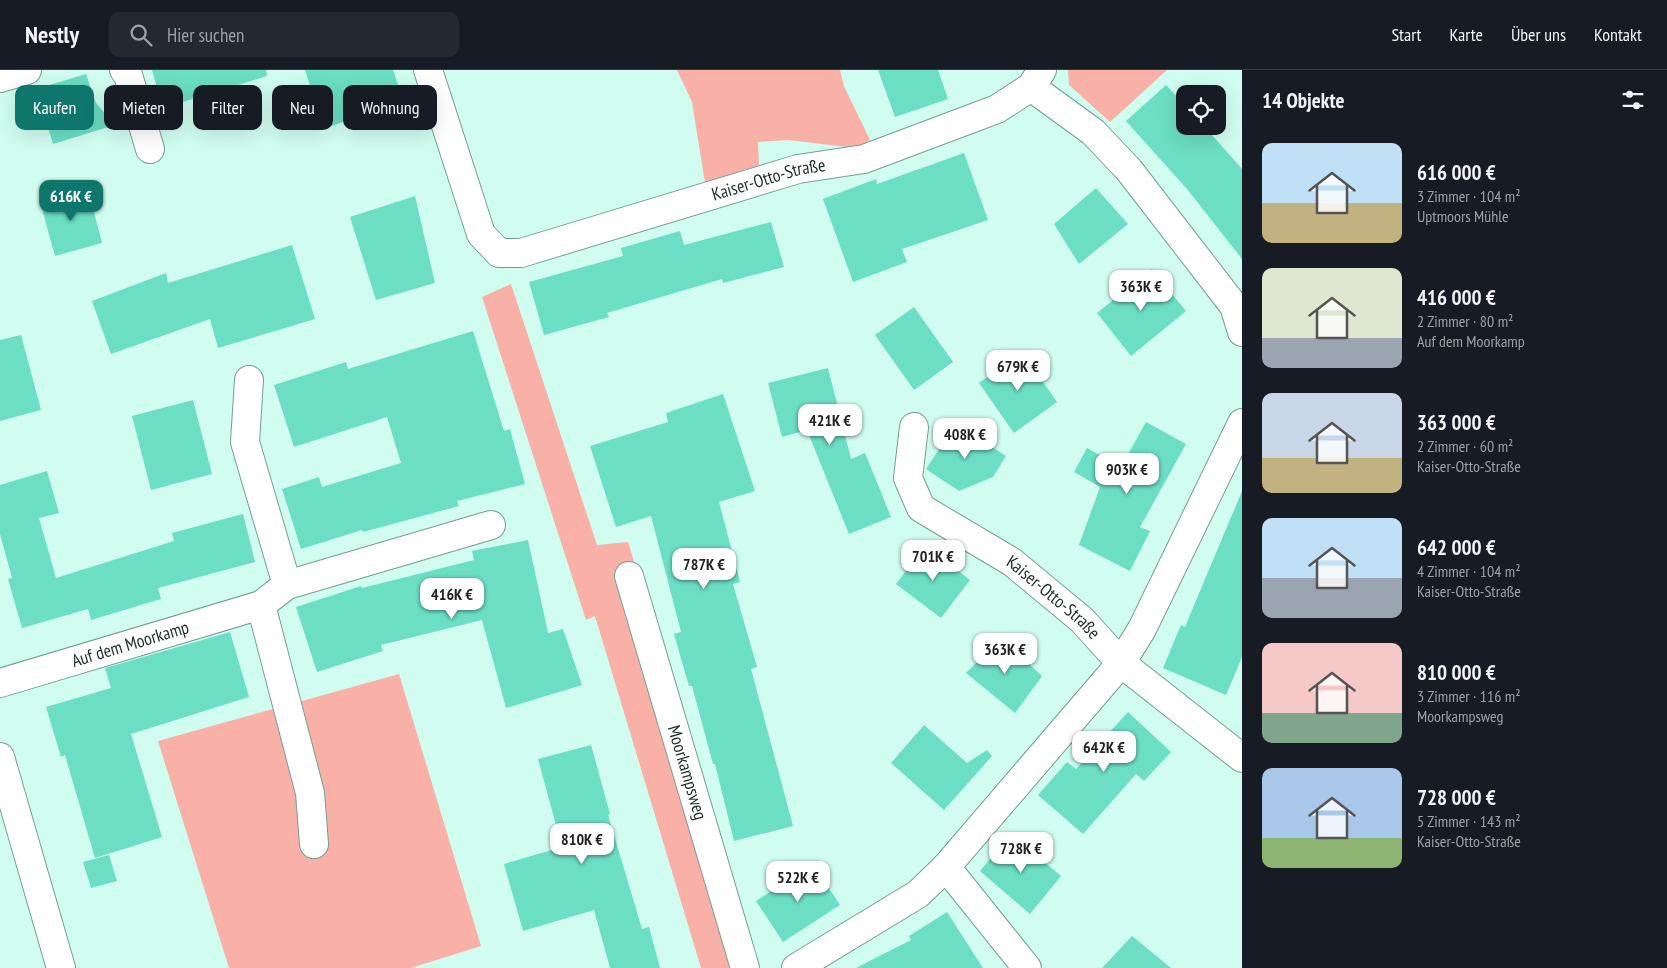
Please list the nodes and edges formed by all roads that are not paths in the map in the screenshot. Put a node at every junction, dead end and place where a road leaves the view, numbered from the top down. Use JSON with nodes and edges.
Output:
{"nodes":[{"id":1,"x":27,"y":70,"type":"edge"},
{"id":2,"x":124,"y":70,"type":"edge"},
{"id":3,"x":428,"y":70,"type":"edge"},
{"id":4,"x":0,"y":78,"type":"edge"},
{"id":5,"x":1037,"y":78,"type":"edge"},
{"id":6,"x":150,"y":149,"type":"dead end"},
{"id":7,"x":1242,"y":332,"type":"edge"},
{"id":8,"x":249,"y":380,"type":"dead end"},
{"id":9,"x":1242,"y":423,"type":"edge"},
{"id":10,"x":914,"y":427,"type":"dead end"},
{"id":11,"x":491,"y":525,"type":"dead end"},
{"id":12,"x":629,"y":576,"type":"dead end"},
{"id":13,"x":287,"y":585,"type":"junction"},
{"id":14,"x":261,"y":606,"type":"junction"},
{"id":15,"x":1121,"y":663,"type":"junction"},
{"id":16,"x":0,"y":683,"type":"edge"},
{"id":17,"x":0,"y":757,"type":"edge"},
{"id":18,"x":1242,"y":758,"type":"edge"},
{"id":19,"x":314,"y":844,"type":"dead end"},
{"id":20,"x":946,"y":867,"type":"junction"},
{"id":21,"x":61,"y":968,"type":"edge"},
{"id":22,"x":745,"y":968,"type":"edge"},
{"id":23,"x":796,"y":968,"type":"edge"},
{"id":24,"x":1027,"y":968,"type":"edge"}],
"edges":[{"from":1,"to":4,"type":"street"},
{"from":2,"to":6,"type":"street"},
{"from":3,"to":5,"type":"street","name":"Kaiser-Otto-Straße"},
{"from":5,"to":7,"type":"street","name":"Kaiser-Otto-Straße"},
{"from":8,"to":13,"type":"street"},
{"from":9,"to":15,"type":"street"},
{"from":10,"to":15,"type":"street","name":"Kaiser-Otto-Straße"},
{"from":11,"to":13,"type":"street","name":"Auf dem Moorkamp"},
{"from":12,"to":22,"type":"street","name":"Moorkampsweg"},
{"from":13,"to":14,"type":"street","name":"Auf dem Moorkamp"},
{"from":14,"to":16,"type":"street","name":"Auf dem Moorkamp"},
{"from":14,"to":19,"type":"street"},
{"from":15,"to":18,"type":"street","name":"Kaiser-Otto-Straße"},
{"from":15,"to":20,"type":"street"},
{"from":17,"to":21,"type":"street"},
{"from":20,"to":23,"type":"street"},
{"from":20,"to":24,"type":"street"}]}
